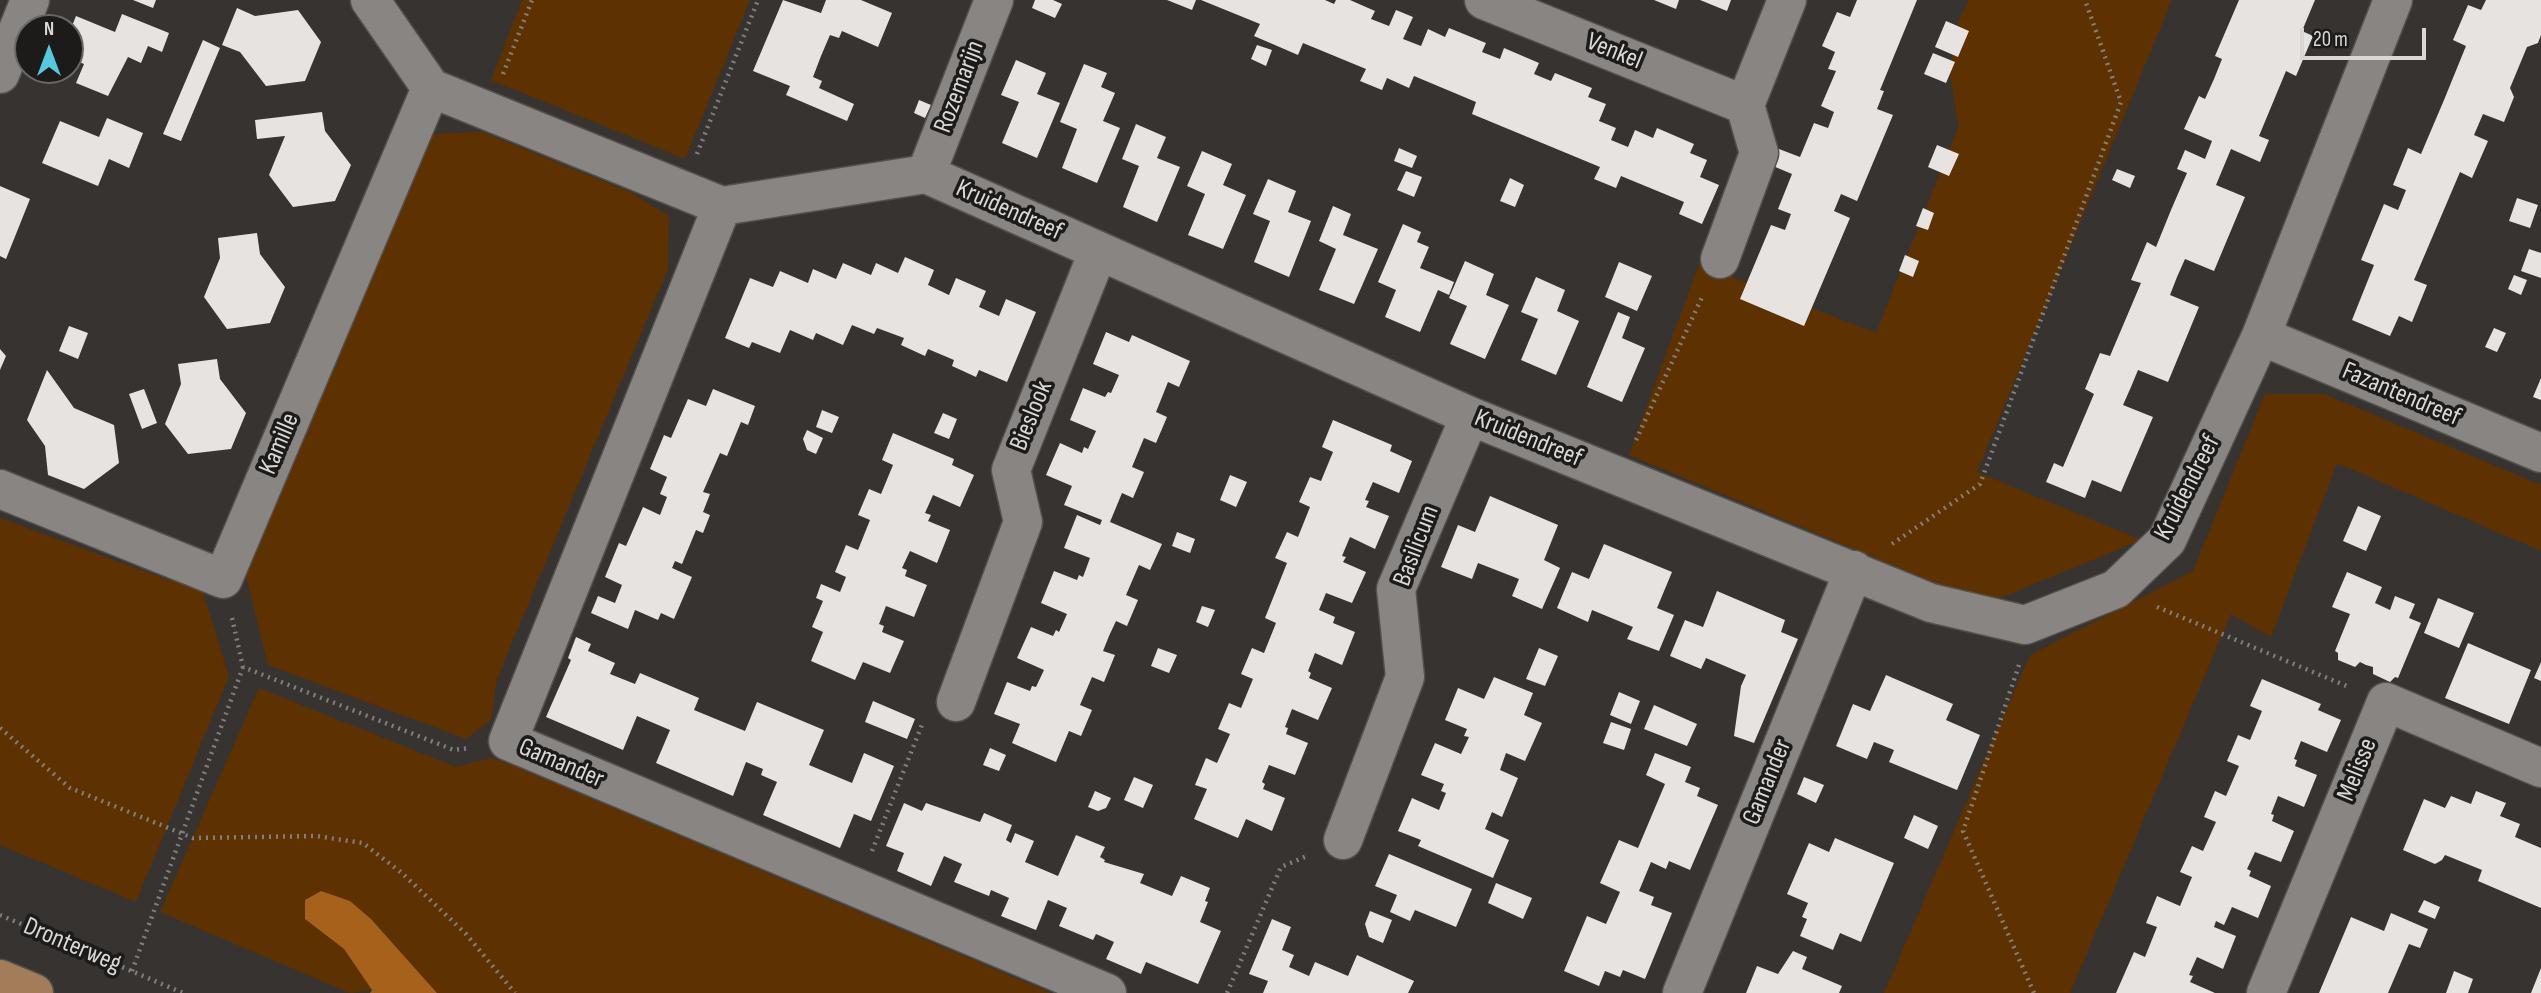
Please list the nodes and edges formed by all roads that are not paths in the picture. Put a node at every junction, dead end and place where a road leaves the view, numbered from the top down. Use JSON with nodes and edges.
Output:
{"nodes":[{"id":1,"x":30,"y":0,"type":"edge"},
{"id":2,"x":370,"y":0,"type":"edge"},
{"id":3,"x":994,"y":0,"type":"edge"},
{"id":4,"x":1484,"y":0,"type":"edge"},
{"id":5,"x":1787,"y":0,"type":"edge"},
{"id":6,"x":2392,"y":0,"type":"edge"},
{"id":7,"x":0,"y":74,"type":"edge"},
{"id":8,"x":431,"y":88,"type":"junction"},
{"id":9,"x":1745,"y":104,"type":"junction"},
{"id":10,"x":926,"y":174,"type":"junction"},
{"id":11,"x":722,"y":206,"type":"junction"},
{"id":12,"x":1098,"y":252,"type":"junction"},
{"id":13,"x":1720,"y":259,"type":"road end"},
{"id":14,"x":2261,"y":336,"type":"junction"},
{"id":15,"x":1470,"y":416,"type":"junction"},
{"id":16,"x":2541,"y":453,"type":"edge"},
{"id":17,"x":0,"y":489,"type":"edge"},
{"id":18,"x":1854,"y":570,"type":"junction"},
{"id":19,"x":956,"y":702,"type":"road end"},
{"id":20,"x":2541,"y":768,"type":"edge"},
{"id":21,"x":1343,"y":840,"type":"road end"},
{"id":22,"x":0,"y":979,"type":"edge"},
{"id":23,"x":34,"y":993,"type":"edge"},
{"id":24,"x":1107,"y":993,"type":"edge"},
{"id":25,"x":1682,"y":993,"type":"edge"},
{"id":26,"x":2266,"y":993,"type":"edge"}],
"edges":[{"from":1,"to":7,"type":"street"},
{"from":2,"to":8,"type":"street"},
{"from":3,"to":10,"type":"street","name":"Rozemarijn"},
{"from":4,"to":9,"type":"street","name":"Venkel"},
{"from":5,"to":9,"type":"street"},
{"from":6,"to":14,"type":"street","name":"Kruidendreef"},
{"from":8,"to":11,"type":"street"},
{"from":8,"to":17,"type":"street","name":"Kamille"},
{"from":9,"to":13,"type":"street"},
{"from":10,"to":11,"type":"street","name":"Kruidendreef"},
{"from":10,"to":12,"type":"street","name":"Kruidendreef"},
{"from":11,"to":24,"type":"street","name":"Gamander"},
{"from":12,"to":15,"type":"street","name":"Kruidendreef"},
{"from":12,"to":19,"type":"street","name":"Bieslook"},
{"from":14,"to":16,"type":"street","name":"Fazantendreef"},
{"from":14,"to":18,"type":"street","name":"Kruidendreef"},
{"from":15,"to":18,"type":"street","name":"Kruidendreef"},
{"from":15,"to":21,"type":"street","name":"Basilicum"},
{"from":18,"to":25,"type":"street","name":"Gamander"},
{"from":20,"to":26,"type":"street","name":"Melisse"},
{"from":22,"to":23,"type":"main road"}]}
